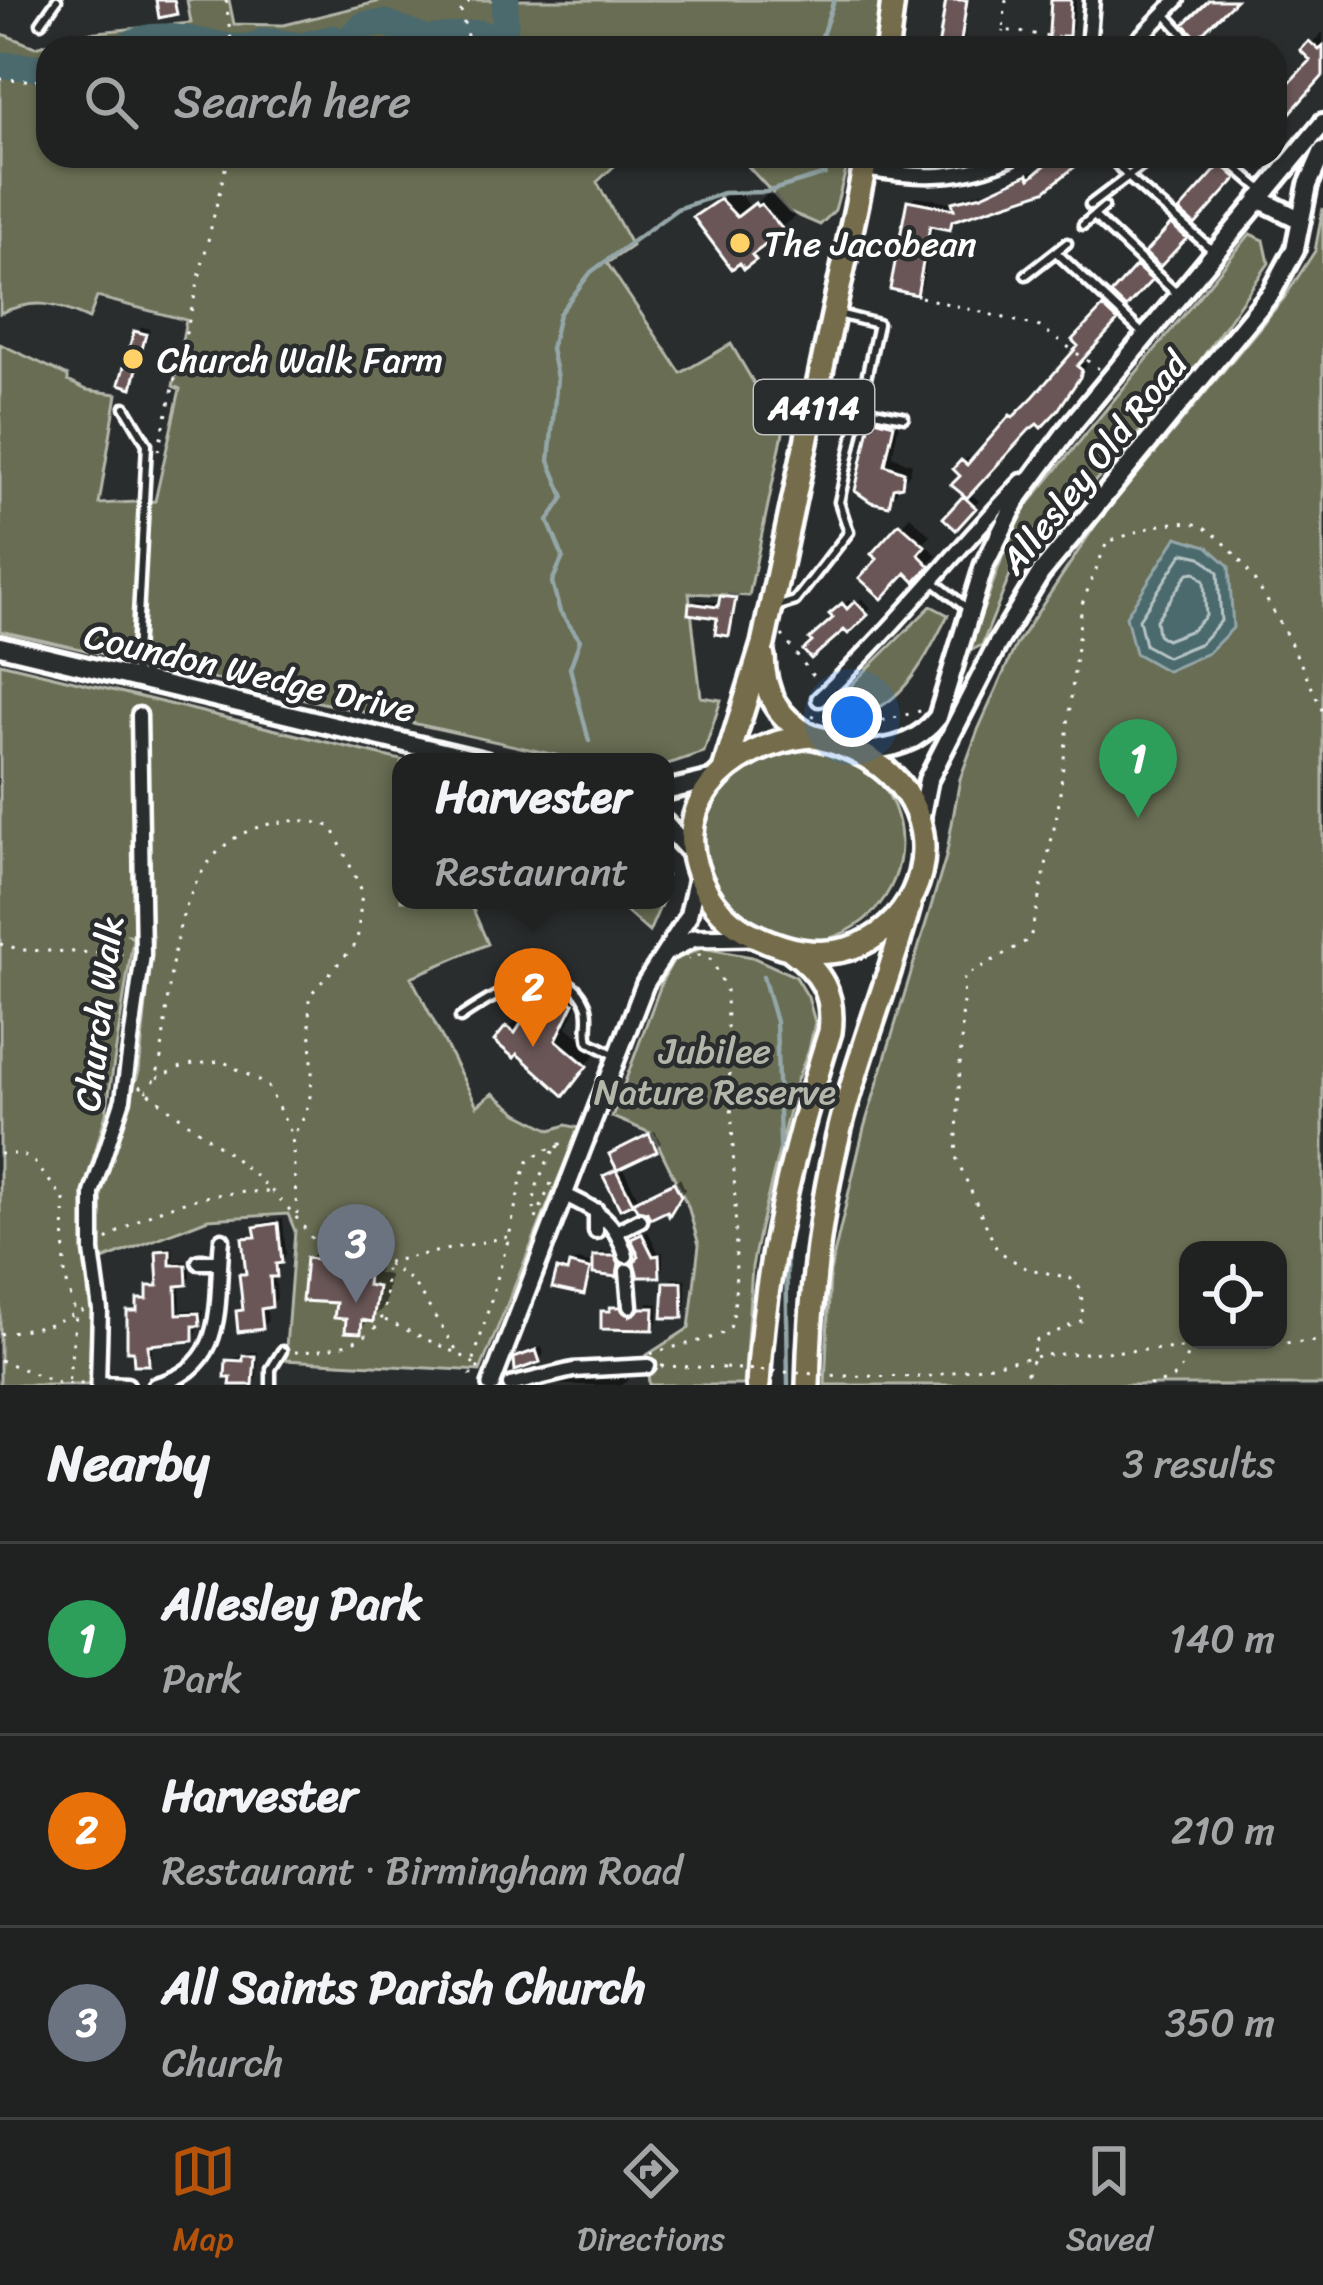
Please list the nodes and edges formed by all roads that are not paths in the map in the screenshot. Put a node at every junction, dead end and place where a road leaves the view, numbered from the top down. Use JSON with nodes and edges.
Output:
{"nodes":[{"id":1,"x":57,"y":0,"type":"edge"},
{"id":2,"x":893,"y":0,"type":"edge"},
{"id":3,"x":1092,"y":0,"type":"edge"},
{"id":4,"x":1177,"y":0,"type":"edge"},
{"id":5,"x":1164,"y":13,"type":"junction"},
{"id":6,"x":41,"y":23,"type":"dead end"},
{"id":7,"x":888,"y":36,"type":"edge"},
{"id":8,"x":1089,"y":36,"type":"edge"},
{"id":9,"x":1142,"y":36,"type":"edge"},
{"id":10,"x":1185,"y":36,"type":"edge"},
{"id":11,"x":1323,"y":123,"type":"edge"},
{"id":12,"x":1323,"y":152,"type":"edge"},
{"id":13,"x":1287,"y":165,"type":"edge"},
{"id":14,"x":865,"y":168,"type":"edge"},
{"id":15,"x":883,"y":168,"type":"edge"},
{"id":16,"x":977,"y":168,"type":"edge"},
{"id":17,"x":1120,"y":168,"type":"edge"},
{"id":18,"x":1140,"y":168,"type":"edge"},
{"id":19,"x":1235,"y":168,"type":"edge"},
{"id":20,"x":1285,"y":168,"type":"edge"},
{"id":21,"x":1128,"y":177,"type":"junction"},
{"id":22,"x":1262,"y":195,"type":"junction"},
{"id":23,"x":1090,"y":205,"type":"dead end"},
{"id":24,"x":1104,"y":207,"type":"dead end"},
{"id":25,"x":1094,"y":216,"type":"junction"},
{"id":26,"x":1301,"y":220,"type":"junction"},
{"id":27,"x":1082,"y":225,"type":"dead end"},
{"id":28,"x":1067,"y":243,"type":"dead end"},
{"id":29,"x":1057,"y":253,"type":"junction"},
{"id":30,"x":1214,"y":253,"type":"junction"},
{"id":31,"x":1026,"y":275,"type":"dead end"},
{"id":32,"x":1179,"y":296,"type":"junction"},
{"id":33,"x":834,"y":313,"type":"junction"},
{"id":34,"x":1145,"y":336,"type":"junction"},
{"id":35,"x":125,"y":407,"type":"dead end"},
{"id":36,"x":859,"y":408,"type":"junction"},
{"id":37,"x":904,"y":417,"type":"dead end"},
{"id":38,"x":1045,"y":458,"type":"junction"},
{"id":39,"x":934,"y":582,"type":"junction"},
{"id":40,"x":770,"y":608,"type":"junction"},
{"id":41,"x":968,"y":609,"type":"junction"},
{"id":42,"x":0,"y":646,"type":"edge"},
{"id":43,"x":770,"y":646,"type":"junction"},
{"id":44,"x":135,"y":679,"type":"junction"},
{"id":45,"x":819,"y":699,"type":"dead end"},
{"id":46,"x":139,"y":716,"type":"dead end"},
{"id":47,"x":808,"y":724,"type":"junction"},
{"id":48,"x":861,"y":751,"type":"junction"},
{"id":49,"x":447,"y":753,"type":"edge"},
{"id":50,"x":720,"y":773,"type":"junction"},
{"id":51,"x":674,"y":788,"type":"edge"},
{"id":52,"x":920,"y":820,"type":"junction"},
{"id":53,"x":674,"y":836,"type":"edge"},
{"id":54,"x":696,"y":864,"type":"junction"},
{"id":55,"x":912,"y":894,"type":"junction"},
{"id":56,"x":751,"y":937,"type":"junction"},
{"id":57,"x":791,"y":950,"type":"junction"},
{"id":58,"x":660,"y":957,"type":"junction"},
{"id":59,"x":460,"y":1018,"type":"dead end"},
{"id":60,"x":618,"y":1056,"type":"junction"},
{"id":61,"x":563,"y":1194,"type":"junction"},
{"id":62,"x":596,"y":1210,"type":"junction"},
{"id":63,"x":640,"y":1220,"type":"dead end"},
{"id":64,"x":618,"y":1231,"type":"junction"},
{"id":65,"x":596,"y":1232,"type":"dead end"},
{"id":66,"x":222,"y":1240,"type":"dead end"},
{"id":67,"x":626,"y":1256,"type":"dead end"},
{"id":68,"x":199,"y":1262,"type":"dead end"},
{"id":69,"x":220,"y":1262,"type":"junction"},
{"id":70,"x":627,"y":1271,"type":"dead end"},
{"id":71,"x":630,"y":1306,"type":"dead end"},
{"id":72,"x":283,"y":1351,"type":"road end"},
{"id":73,"x":643,"y":1366,"type":"road end"},
{"id":74,"x":98,"y":1384,"type":"edge"},
{"id":75,"x":127,"y":1385,"type":"edge"},
{"id":76,"x":154,"y":1385,"type":"edge"},
{"id":77,"x":271,"y":1385,"type":"edge"},
{"id":78,"x":500,"y":1385,"type":"edge"},
{"id":79,"x":758,"y":1385,"type":"edge"},
{"id":80,"x":808,"y":1385,"type":"edge"}],
"edges":[{"from":1,"to":6,"type":"lane"},
{"from":2,"to":7,"type":"highway"},
{"from":3,"to":8,"type":"street"},
{"from":4,"to":5,"type":"street"},
{"from":5,"to":9,"type":"street"},
{"from":5,"to":10,"type":"lane"},
{"from":11,"to":13,"type":"main road","name":"Allesley Old Road"},
{"from":12,"to":26,"type":"main road","name":"Allesley Old Road"},
{"from":14,"to":33,"type":"highway","number":"A4114"},
{"from":15,"to":16,"type":"street"},
{"from":17,"to":21,"type":"lane"},
{"from":18,"to":21,"type":"lane"},
{"from":19,"to":22,"type":"lane"},
{"from":20,"to":22,"type":"main road","name":"Allesley Old Road"},
{"from":21,"to":23,"type":"lane"},
{"from":21,"to":30,"type":"lane"},
{"from":22,"to":26,"type":"main road"},
{"from":22,"to":30,"type":"main road","name":"Allesley Old Road"},
{"from":24,"to":25,"type":"lane"},
{"from":25,"to":27,"type":"lane"},
{"from":25,"to":32,"type":"lane"},
{"from":26,"to":52,"type":"main road","name":"Allesley Old Road"},
{"from":28,"to":29,"type":"lane"},
{"from":29,"to":31,"type":"lane"},
{"from":29,"to":34,"type":"lane"},
{"from":30,"to":32,"type":"main road","name":"Allesley Old Road"},
{"from":32,"to":34,"type":"main road","name":"Allesley Old Road"},
{"from":33,"to":36,"type":"lane"},
{"from":33,"to":40,"type":"highway","number":"A4114"},
{"from":34,"to":38,"type":"main road","name":"Allesley Old Road"},
{"from":35,"to":44,"type":"lane"},
{"from":36,"to":37,"type":"lane"},
{"from":36,"to":40,"type":"lane"},
{"from":38,"to":39,"type":"street","name":"Allesley Old Road"},
{"from":38,"to":41,"type":"main road","name":"Allesley Old Road"},
{"from":39,"to":41,"type":"lane"},
{"from":39,"to":45,"type":"street","name":"Allesley Old Road"},
{"from":40,"to":43,"type":"highway","number":"A4114"},
{"from":41,"to":48,"type":"main road","name":"Allesley Old Road"},
{"from":42,"to":44,"type":"main road","name":"Coundon Wedge Drive"},
{"from":43,"to":47,"type":"highway"},
{"from":43,"to":50,"type":"highway","number":"A4114"},
{"from":44,"to":49,"type":"main road","name":"Coundon Wedge Drive"},
{"from":46,"to":74,"type":"street","name":"Church Walk"},
{"from":47,"to":48,"type":"highway"},
{"from":47,"to":50,"type":"highway"},
{"from":48,"to":52,"type":"highway"},
{"from":50,"to":51,"type":"main road"},
{"from":50,"to":54,"type":"highway"},
{"from":52,"to":55,"type":"highway"},
{"from":53,"to":54,"type":"main road"},
{"from":54,"to":56,"type":"highway"},
{"from":54,"to":58,"type":"street"},
{"from":55,"to":57,"type":"highway"},
{"from":55,"to":80,"type":"highway"},
{"from":56,"to":57,"type":"highway"},
{"from":56,"to":58,"type":"street"},
{"from":57,"to":79,"type":"highway"},
{"from":58,"to":60,"type":"street"},
{"from":59,"to":60,"type":"lane"},
{"from":60,"to":61,"type":"street"},
{"from":61,"to":62,"type":"street"},
{"from":61,"to":78,"type":"street"},
{"from":62,"to":64,"type":"street"},
{"from":62,"to":65,"type":"street"},
{"from":63,"to":64,"type":"street"},
{"from":64,"to":67,"type":"street"},
{"from":66,"to":69,"type":"street"},
{"from":68,"to":69,"type":"street"},
{"from":69,"to":76,"type":"street"},
{"from":70,"to":71,"type":"street"},
{"from":72,"to":77,"type":"lane"},
{"from":73,"to":78,"type":"street"},
{"from":74,"to":75,"type":"street"}]}
